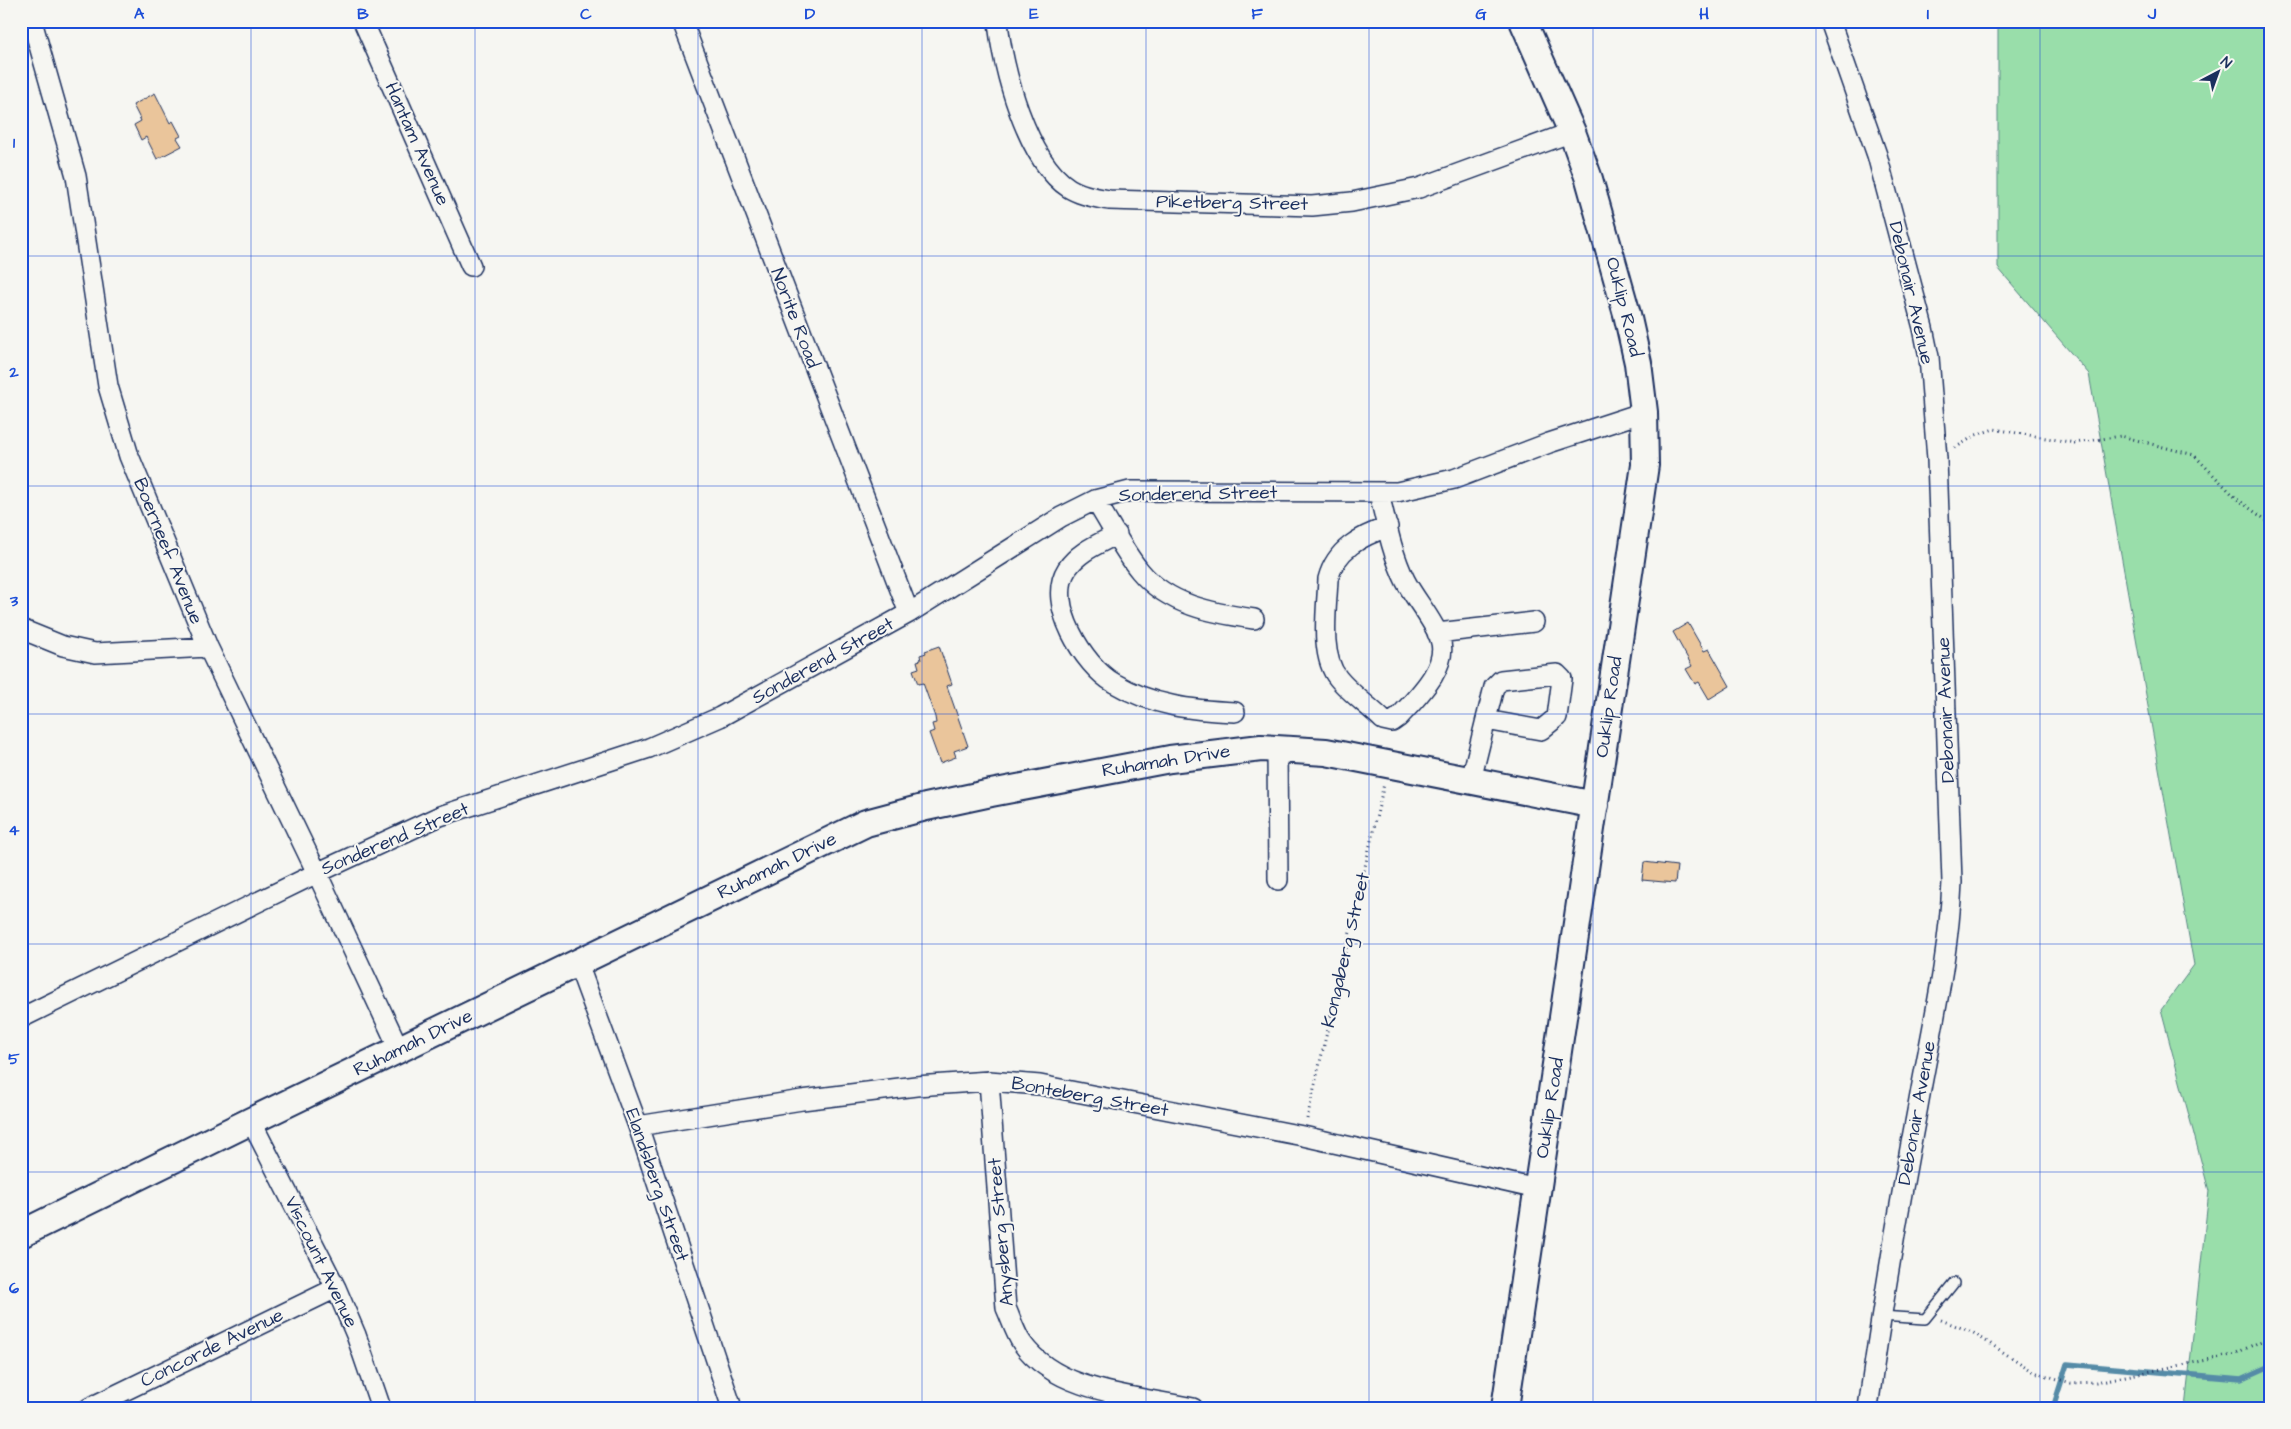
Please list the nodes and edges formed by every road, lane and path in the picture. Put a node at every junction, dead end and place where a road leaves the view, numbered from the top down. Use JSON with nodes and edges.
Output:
{"nodes":[{"id":1,"x":32,"y":21,"type":"edge"},
{"id":2,"x":363,"y":21,"type":"edge"},
{"id":3,"x":682,"y":21,"type":"edge"},
{"id":4,"x":998,"y":21,"type":"edge"},
{"id":5,"x":1523,"y":21,"type":"edge"},
{"id":6,"x":1830,"y":21,"type":"edge"},
{"id":7,"x":1572,"y":132,"type":"junction"},
{"id":8,"x":471,"y":266,"type":"dead end"},
{"id":9,"x":1644,"y":412,"type":"junction"},
{"id":10,"x":1937,"y":460,"type":"junction"},
{"id":11,"x":1379,"y":493,"type":"junction"},
{"id":12,"x":1095,"y":500,"type":"junction"},
{"id":13,"x":2270,"y":523,"type":"edge"},
{"id":14,"x":1388,"y":527,"type":"junction"},
{"id":15,"x":1117,"y":534,"type":"junction"},
{"id":16,"x":909,"y":613,"type":"junction"},
{"id":17,"x":1254,"y":618,"type":"dead end"},
{"id":18,"x":1534,"y":622,"type":"dead end"},
{"id":19,"x":21,"y":629,"type":"edge"},
{"id":20,"x":1437,"y":633,"type":"junction"},
{"id":21,"x":208,"y":647,"type":"junction"},
{"id":22,"x":1236,"y":712,"type":"dead end"},
{"id":23,"x":1486,"y":720,"type":"dead end"},
{"id":24,"x":1277,"y":748,"type":"junction"},
{"id":25,"x":1388,"y":764,"type":"junction"},
{"id":26,"x":1471,"y":780,"type":"junction"},
{"id":27,"x":1595,"y":805,"type":"junction"},
{"id":28,"x":317,"y":873,"type":"junction"},
{"id":29,"x":1278,"y":880,"type":"dead end"},
{"id":30,"x":578,"y":964,"type":"junction"},
{"id":31,"x":21,"y":1018,"type":"edge"},
{"id":32,"x":399,"y":1049,"type":"junction"},
{"id":33,"x":989,"y":1081,"type":"junction"},
{"id":34,"x":251,"y":1121,"type":"junction"},
{"id":35,"x":638,"y":1126,"type":"junction"},
{"id":36,"x":1302,"y":1136,"type":"junction"},
{"id":37,"x":1537,"y":1189,"type":"junction"},
{"id":38,"x":21,"y":1234,"type":"edge"},
{"id":39,"x":1954,"y":1283,"type":"dead end"},
{"id":40,"x":336,"y":1288,"type":"junction"},
{"id":41,"x":1881,"y":1316,"type":"junction"},
{"id":42,"x":1925,"y":1319,"type":"junction"},
{"id":43,"x":2270,"y":1337,"type":"edge"},
{"id":44,"x":118,"y":1402,"type":"edge"},
{"id":45,"x":89,"y":1408,"type":"edge"},
{"id":46,"x":381,"y":1408,"type":"edge"},
{"id":47,"x":732,"y":1408,"type":"edge"},
{"id":48,"x":1193,"y":1408,"type":"edge"},
{"id":49,"x":1505,"y":1408,"type":"edge"},
{"id":50,"x":1868,"y":1408,"type":"edge"}],
"edges":[{"from":1,"to":21,"type":"street","name":"Boerneef Avenue"},
{"from":2,"to":8,"type":"street","name":"Hantam Avenue"},
{"from":3,"to":16,"type":"street","name":"Norite Road"},
{"from":4,"to":7,"type":"street","name":"Piketberg Street"},
{"from":5,"to":7,"type":"street","name":"Ouklip Road"},
{"from":6,"to":10,"type":"street","name":"Debonair Avenue"},
{"from":7,"to":9,"type":"street","name":"Ouklip Road"},
{"from":9,"to":11,"type":"street","name":"Sonderend Street"},
{"from":9,"to":27,"type":"street","name":"Ouklip Road"},
{"from":10,"to":13,"type":"path"},
{"from":10,"to":41,"type":"street","name":"Debonair Avenue"},
{"from":11,"to":12,"type":"street","name":"Sonderend Street"},
{"from":11,"to":14,"type":"street"},
{"from":12,"to":15,"type":"street"},
{"from":12,"to":16,"type":"street","name":"Sonderend Street"},
{"from":14,"to":20,"type":"street"},
{"from":14,"to":20,"type":"street"},
{"from":15,"to":17,"type":"street"},
{"from":15,"to":22,"type":"street"},
{"from":16,"to":28,"type":"street","name":"Sonderend Street"},
{"from":18,"to":20,"type":"street"},
{"from":19,"to":21,"type":"street"},
{"from":21,"to":28,"type":"street","name":"Boerneef Avenue"},
{"from":23,"to":26,"type":"street"},
{"from":24,"to":25,"type":"street","name":"Ruhamah Drive"},
{"from":24,"to":29,"type":"street"},
{"from":24,"to":30,"type":"street","name":"Ruhamah Drive"},
{"from":25,"to":26,"type":"street","name":"Ruhamah Drive"},
{"from":25,"to":36,"type":"path","name":"Kongaberg Street"},
{"from":26,"to":27,"type":"street","name":"Ruhamah Drive"},
{"from":27,"to":37,"type":"street","name":"Ouklip Road"},
{"from":28,"to":31,"type":"street","name":"Sonderend Street"},
{"from":28,"to":32,"type":"street","name":"Boerneef Avenue"},
{"from":30,"to":32,"type":"street","name":"Ruhamah Drive"},
{"from":30,"to":35,"type":"street","name":"Elandsberg Street"},
{"from":32,"to":34,"type":"street","name":"Ruhamah Drive"},
{"from":33,"to":35,"type":"street","name":"Bonteberg Street"},
{"from":33,"to":36,"type":"street","name":"Bonteberg Street"},
{"from":33,"to":48,"type":"street","name":"Anysberg Street"},
{"from":34,"to":38,"type":"street","name":"Ruhamah Drive"},
{"from":34,"to":40,"type":"street","name":"Viscount Avenue"},
{"from":35,"to":47,"type":"street","name":"Elandsberg Street"},
{"from":36,"to":37,"type":"street","name":"Bonteberg Street"},
{"from":37,"to":49,"type":"street","name":"Ouklip Road"},
{"from":39,"to":42,"type":"lane"},
{"from":40,"to":44,"type":"street","name":"Concorde Avenue"},
{"from":40,"to":46,"type":"street","name":"Viscount Avenue"},
{"from":41,"to":42,"type":"lane"},
{"from":41,"to":50,"type":"street","name":"Debonair Avenue"},
{"from":42,"to":43,"type":"path"},
{"from":44,"to":45,"type":"street","name":"Concorde Avenue"}]}
